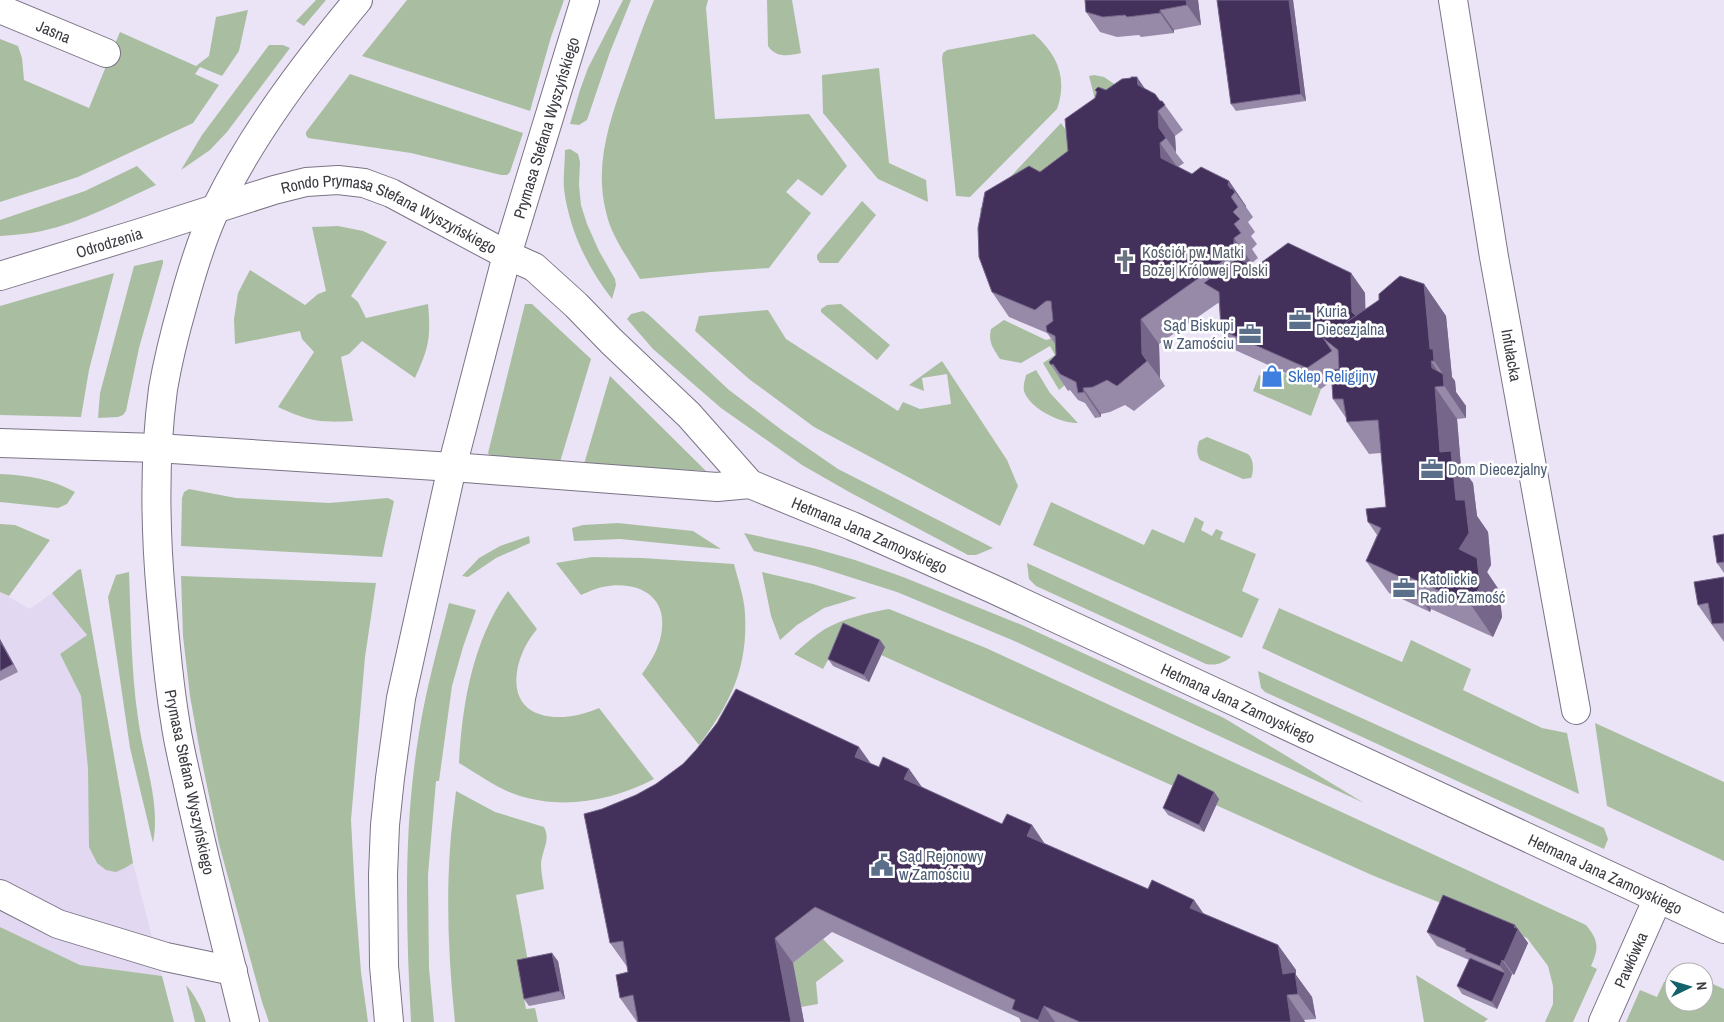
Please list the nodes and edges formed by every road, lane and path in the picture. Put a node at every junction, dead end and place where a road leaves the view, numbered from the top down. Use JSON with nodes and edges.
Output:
{"nodes":[{"id":1,"x":358,"y":0,"type":"edge"},
{"id":2,"x":585,"y":0,"type":"edge"},
{"id":3,"x":1454,"y":0,"type":"edge"},
{"id":4,"x":0,"y":9,"type":"edge"},
{"id":5,"x":106,"y":54,"type":"dead end"},
{"id":6,"x":216,"y":208,"type":"junction"},
{"id":7,"x":507,"y":255,"type":"junction"},
{"id":8,"x":0,"y":276,"type":"edge"},
{"id":9,"x":0,"y":443,"type":"edge"},
{"id":10,"x":157,"y":448,"type":"junction"},
{"id":11,"x":452,"y":467,"type":"junction"},
{"id":12,"x":750,"y":484,"type":"junction"},
{"id":13,"x":1576,"y":710,"type":"dead end"},
{"id":14,"x":0,"y":894,"type":"edge"},
{"id":15,"x":1658,"y":898,"type":"junction"},
{"id":16,"x":1724,"y":929,"type":"edge"},
{"id":17,"x":233,"y":972,"type":"junction"},
{"id":18,"x":245,"y":1022,"type":"edge"},
{"id":19,"x":389,"y":1022,"type":"edge"},
{"id":20,"x":1604,"y":1022,"type":"edge"}],
"edges":[{"from":1,"to":6,"type":"main road"},
{"from":2,"to":7,"type":"main road","name":"Prymasa Stefana Wyszyńskiego"},
{"from":3,"to":13,"type":"main road","name":"Infułacka"},
{"from":4,"to":5,"type":"main road","name":"Jasna"},
{"from":6,"to":7,"type":"main road","name":"Rondo Prymasa Stefana Wyszyńskiego"},
{"from":6,"to":8,"type":"main road","name":"Odrodzenia"},
{"from":6,"to":10,"type":"main road"},
{"from":7,"to":11,"type":"main road","name":"Rondo Prymasa Stefana Wyszyńskiego"},
{"from":7,"to":12,"type":"main road","name":"Hetmana Jana Zamoyskiego"},
{"from":9,"to":10,"type":"main road"},
{"from":10,"to":11,"type":"main road"},
{"from":10,"to":17,"type":"main road","name":"Prymasa Stefana Wyszyńskiego"},
{"from":11,"to":12,"type":"main road","name":"Hetmana Jana Zamoyskiego"},
{"from":11,"to":19,"type":"main road"},
{"from":12,"to":15,"type":"main road","name":"Hetmana Jana Zamoyskiego"},
{"from":14,"to":17,"type":"main road"},
{"from":15,"to":16,"type":"main road","name":"Hetmana Jana Zamoyskiego"},
{"from":15,"to":20,"type":"main road","name":"Pawłówka"},
{"from":17,"to":18,"type":"main road","name":"Prymasa Stefana Wyszyńskiego"}]}
